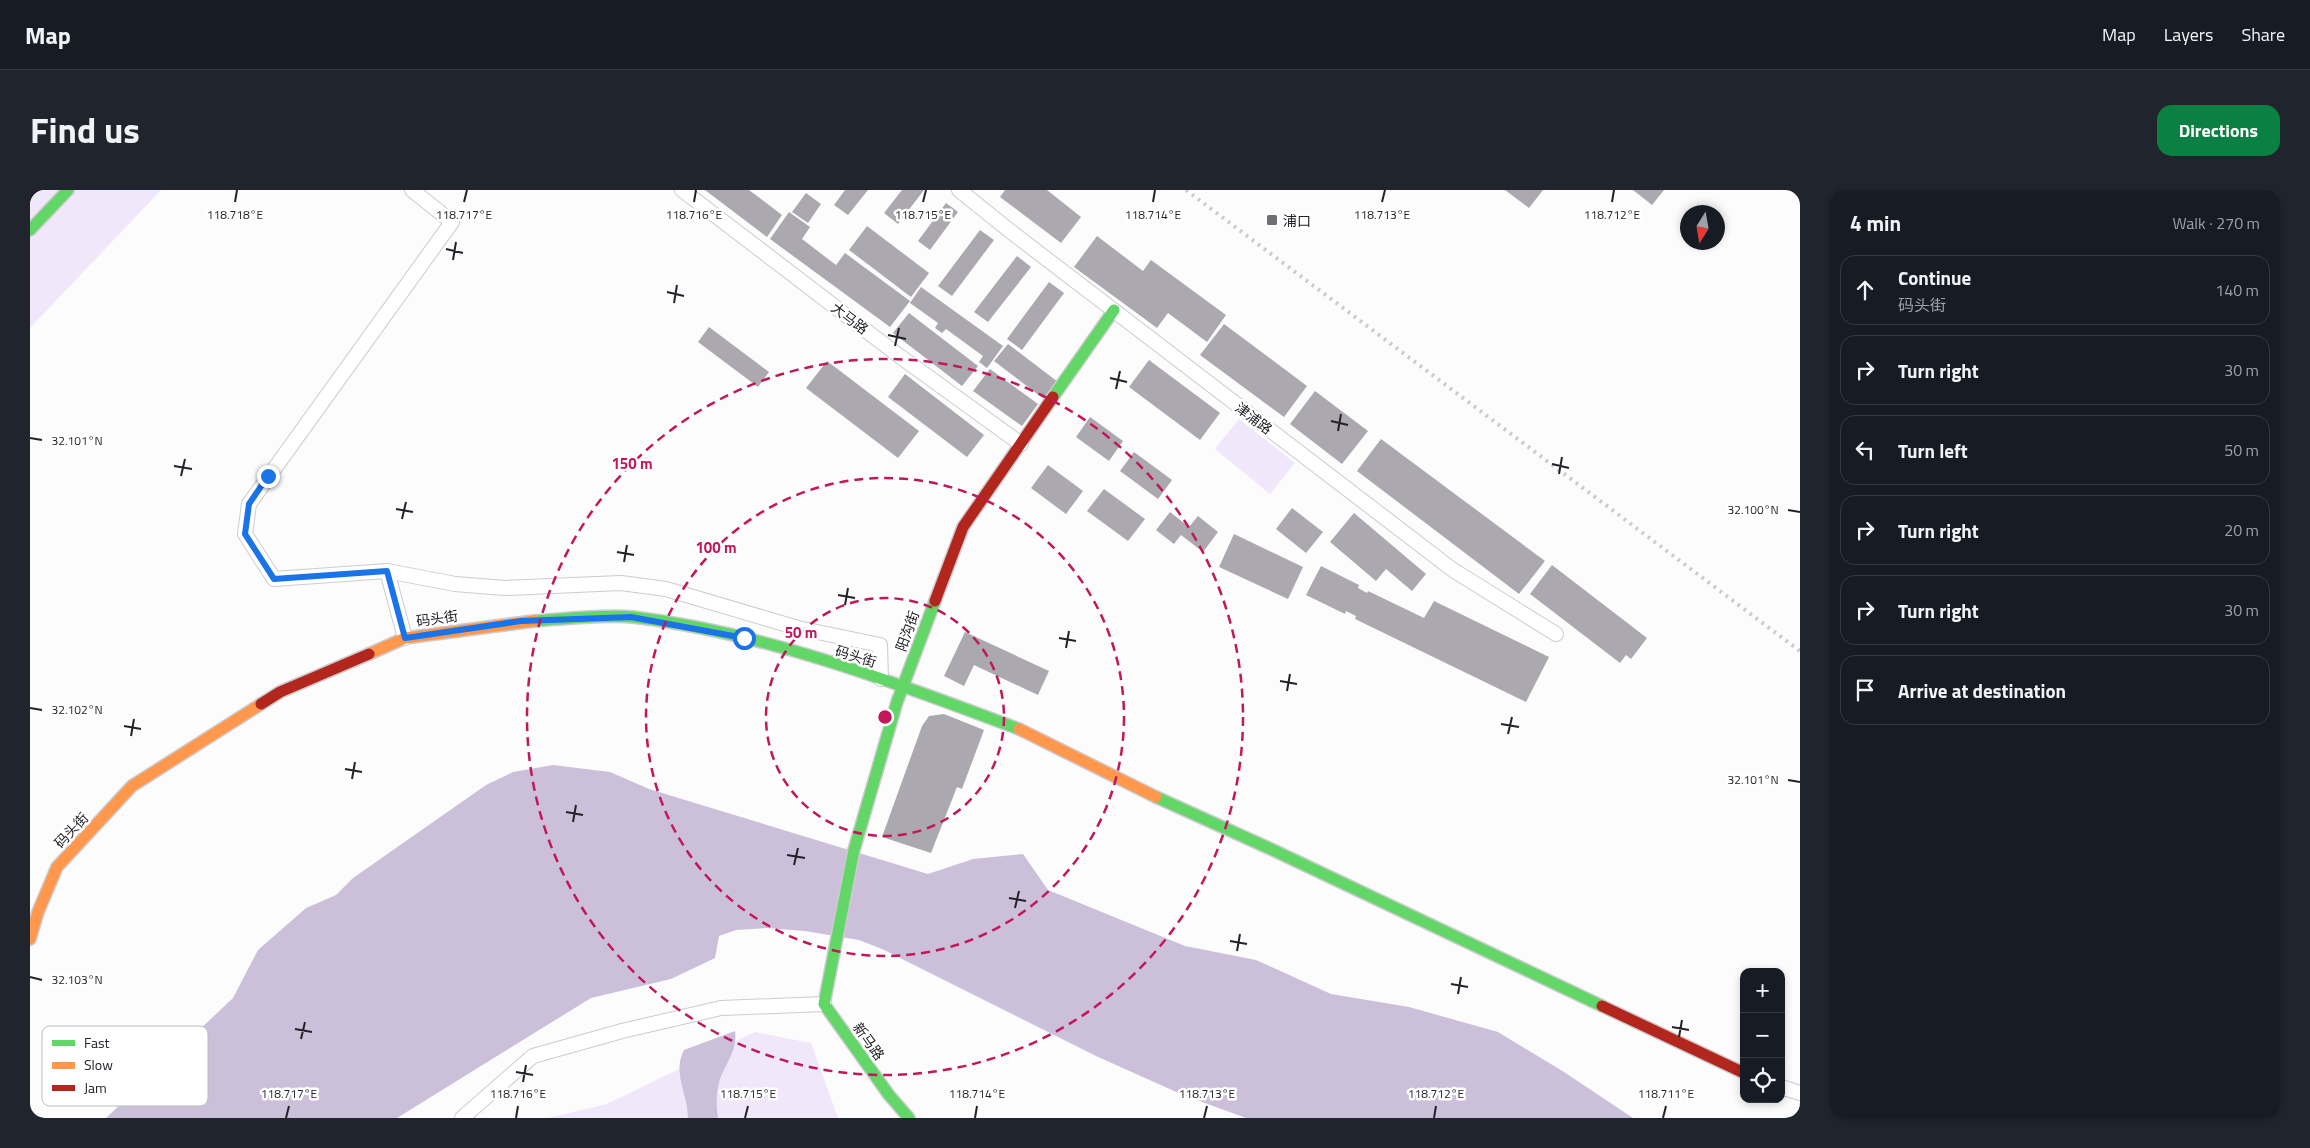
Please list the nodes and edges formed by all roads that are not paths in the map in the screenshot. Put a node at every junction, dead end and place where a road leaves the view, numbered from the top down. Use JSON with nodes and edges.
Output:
{"nodes":[{"id":1,"x":68,"y":190,"type":"edge"},
{"id":2,"x":412,"y":190,"type":"edge"},
{"id":3,"x":682,"y":190,"type":"edge"},
{"id":4,"x":960,"y":190,"type":"edge"},
{"id":5,"x":30,"y":230,"type":"edge"},
{"id":6,"x":1114,"y":310,"type":"junction"},
{"id":7,"x":1021,"y":444,"type":"junction"},
{"id":8,"x":387,"y":571,"type":"junction"},
{"id":9,"x":1556,"y":634,"type":"dead end"},
{"id":10,"x":405,"y":638,"type":"junction"},
{"id":11,"x":881,"y":679,"type":"junction"},
{"id":12,"x":903,"y":686,"type":"junction"},
{"id":13,"x":30,"y":939,"type":"edge"},
{"id":14,"x":824,"y":1004,"type":"junction"},
{"id":15,"x":1740,"y":1071,"type":"edge"},
{"id":16,"x":1785,"y":1087,"type":"edge"},
{"id":17,"x":1800,"y":1093,"type":"edge"},
{"id":18,"x":889,"y":1095,"type":"junction"},
{"id":19,"x":462,"y":1118,"type":"edge"},
{"id":20,"x":899,"y":1118,"type":"edge"},
{"id":21,"x":909,"y":1118,"type":"edge"}],
"edges":[{"from":1,"to":5,"type":"street"},
{"from":2,"to":8,"type":"street"},
{"from":3,"to":7,"type":"street","name":"大马路"},
{"from":4,"to":6,"type":"street","name":"津浦路"},
{"from":6,"to":7,"type":"street","name":"阳沟街"},
{"from":6,"to":9,"type":"street","name":"津浦路"},
{"from":7,"to":12,"type":"street","name":"阳沟街"},
{"from":8,"to":10,"type":"street"},
{"from":8,"to":11,"type":"street"},
{"from":10,"to":11,"type":"street","name":"码头街"},
{"from":10,"to":13,"type":"street","name":"码头街"},
{"from":11,"to":12,"type":"street","name":"码头街"},
{"from":12,"to":14,"type":"street","name":"阳沟街"},
{"from":12,"to":15,"type":"street","name":"码头街"},
{"from":14,"to":18,"type":"street","name":"新马路"},
{"from":14,"to":19,"type":"street"},
{"from":16,"to":17,"type":"street"},
{"from":18,"to":20,"type":"street","name":"新马路"},
{"from":18,"to":21,"type":"street","name":"新马路"}]}
